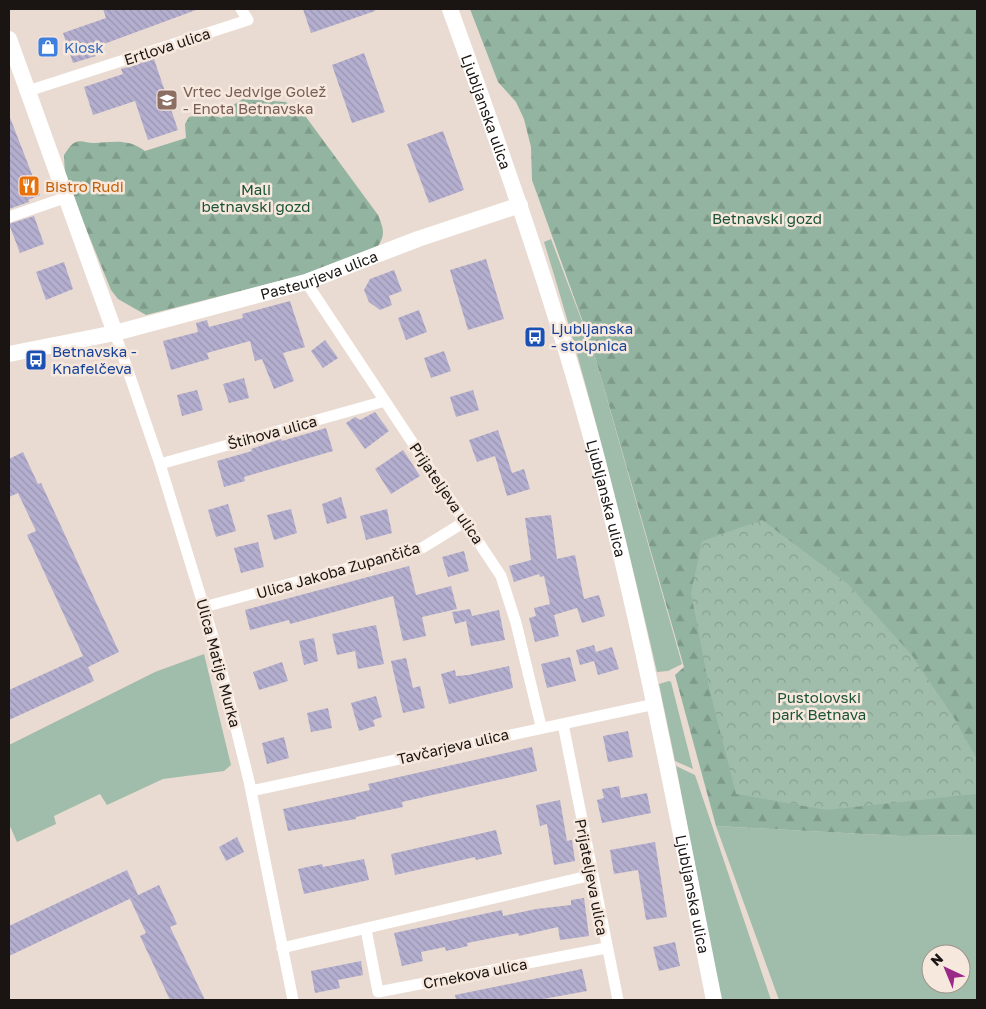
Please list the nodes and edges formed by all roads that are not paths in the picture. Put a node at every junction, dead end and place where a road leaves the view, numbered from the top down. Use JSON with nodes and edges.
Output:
{"nodes":[{"id":1,"x":241,"y":9,"type":"edge"},
{"id":2,"x":450,"y":9,"type":"edge"},
{"id":3,"x":9,"y":39,"type":"edge"},
{"id":4,"x":28,"y":91,"type":"junction"},
{"id":5,"x":67,"y":197,"type":"junction"},
{"id":6,"x":520,"y":205,"type":"junction"},
{"id":7,"x":9,"y":218,"type":"edge"},
{"id":8,"x":306,"y":282,"type":"junction"},
{"id":9,"x":115,"y":334,"type":"junction"},
{"id":10,"x":9,"y":354,"type":"edge"},
{"id":11,"x":385,"y":401,"type":"junction"},
{"id":12,"x":160,"y":464,"type":"junction"},
{"id":13,"x":466,"y":521,"type":"junction"},
{"id":14,"x":204,"y":607,"type":"junction"},
{"id":15,"x":654,"y":704,"type":"junction"},
{"id":16,"x":563,"y":724,"type":"junction"},
{"id":17,"x":541,"y":726,"type":"junction"},
{"id":18,"x":251,"y":791,"type":"junction"},
{"id":19,"x":592,"y":875,"type":"junction"},
{"id":20,"x":366,"y":929,"type":"junction"},
{"id":21,"x":282,"y":948,"type":"junction"},
{"id":22,"x":606,"y":948,"type":"junction"},
{"id":23,"x":293,"y":1000,"type":"edge"},
{"id":24,"x":618,"y":1000,"type":"edge"},
{"id":25,"x":714,"y":1000,"type":"edge"}],
"edges":[{"from":1,"to":4,"type":"street","name":"Ertlova ulica"},
{"from":2,"to":6,"type":"street","name":"Ljubljanska ulica"},
{"from":3,"to":4,"type":"street"},
{"from":4,"to":5,"type":"street"},
{"from":5,"to":7,"type":"street"},
{"from":5,"to":9,"type":"street"},
{"from":6,"to":8,"type":"street","name":"Pasteurjeva ulica"},
{"from":6,"to":15,"type":"street","name":"Ljubljanska ulica"},
{"from":8,"to":9,"type":"street","name":"Pasteurjeva ulica"},
{"from":8,"to":11,"type":"street","name":"Prijateljeva ulica"},
{"from":9,"to":10,"type":"street","name":"Pasteurjeva ulica"},
{"from":9,"to":12,"type":"street","name":"Ulica Matije Murka"},
{"from":11,"to":12,"type":"street","name":"Štihova ulica"},
{"from":11,"to":13,"type":"street","name":"Prijateljeva ulica"},
{"from":12,"to":14,"type":"street","name":"Ulica Matije Murka"},
{"from":13,"to":14,"type":"street","name":"Ulica Jakoba Zupančiča"},
{"from":13,"to":17,"type":"street","name":"Prijateljeva ulica"},
{"from":14,"to":18,"type":"street","name":"Ulica Matije Murka"},
{"from":15,"to":16,"type":"street","name":"Tavčarjeva ulica"},
{"from":15,"to":25,"type":"street","name":"Ljubljanska ulica"},
{"from":16,"to":17,"type":"street","name":"Tavčarjeva ulica"},
{"from":16,"to":19,"type":"street","name":"Prijateljeva ulica"},
{"from":17,"to":18,"type":"street","name":"Tavčarjeva ulica"},
{"from":18,"to":21,"type":"street","name":"Ulica Matije Murka"},
{"from":19,"to":20,"type":"street"},
{"from":19,"to":22,"type":"street","name":"Prijateljeva ulica"},
{"from":20,"to":21,"type":"street"},
{"from":20,"to":22,"type":"street","name":"Crnekova ulica"},
{"from":21,"to":23,"type":"street","name":"Ulica Matije Murka"},
{"from":22,"to":24,"type":"street","name":"Prijateljeva ulica"}]}
